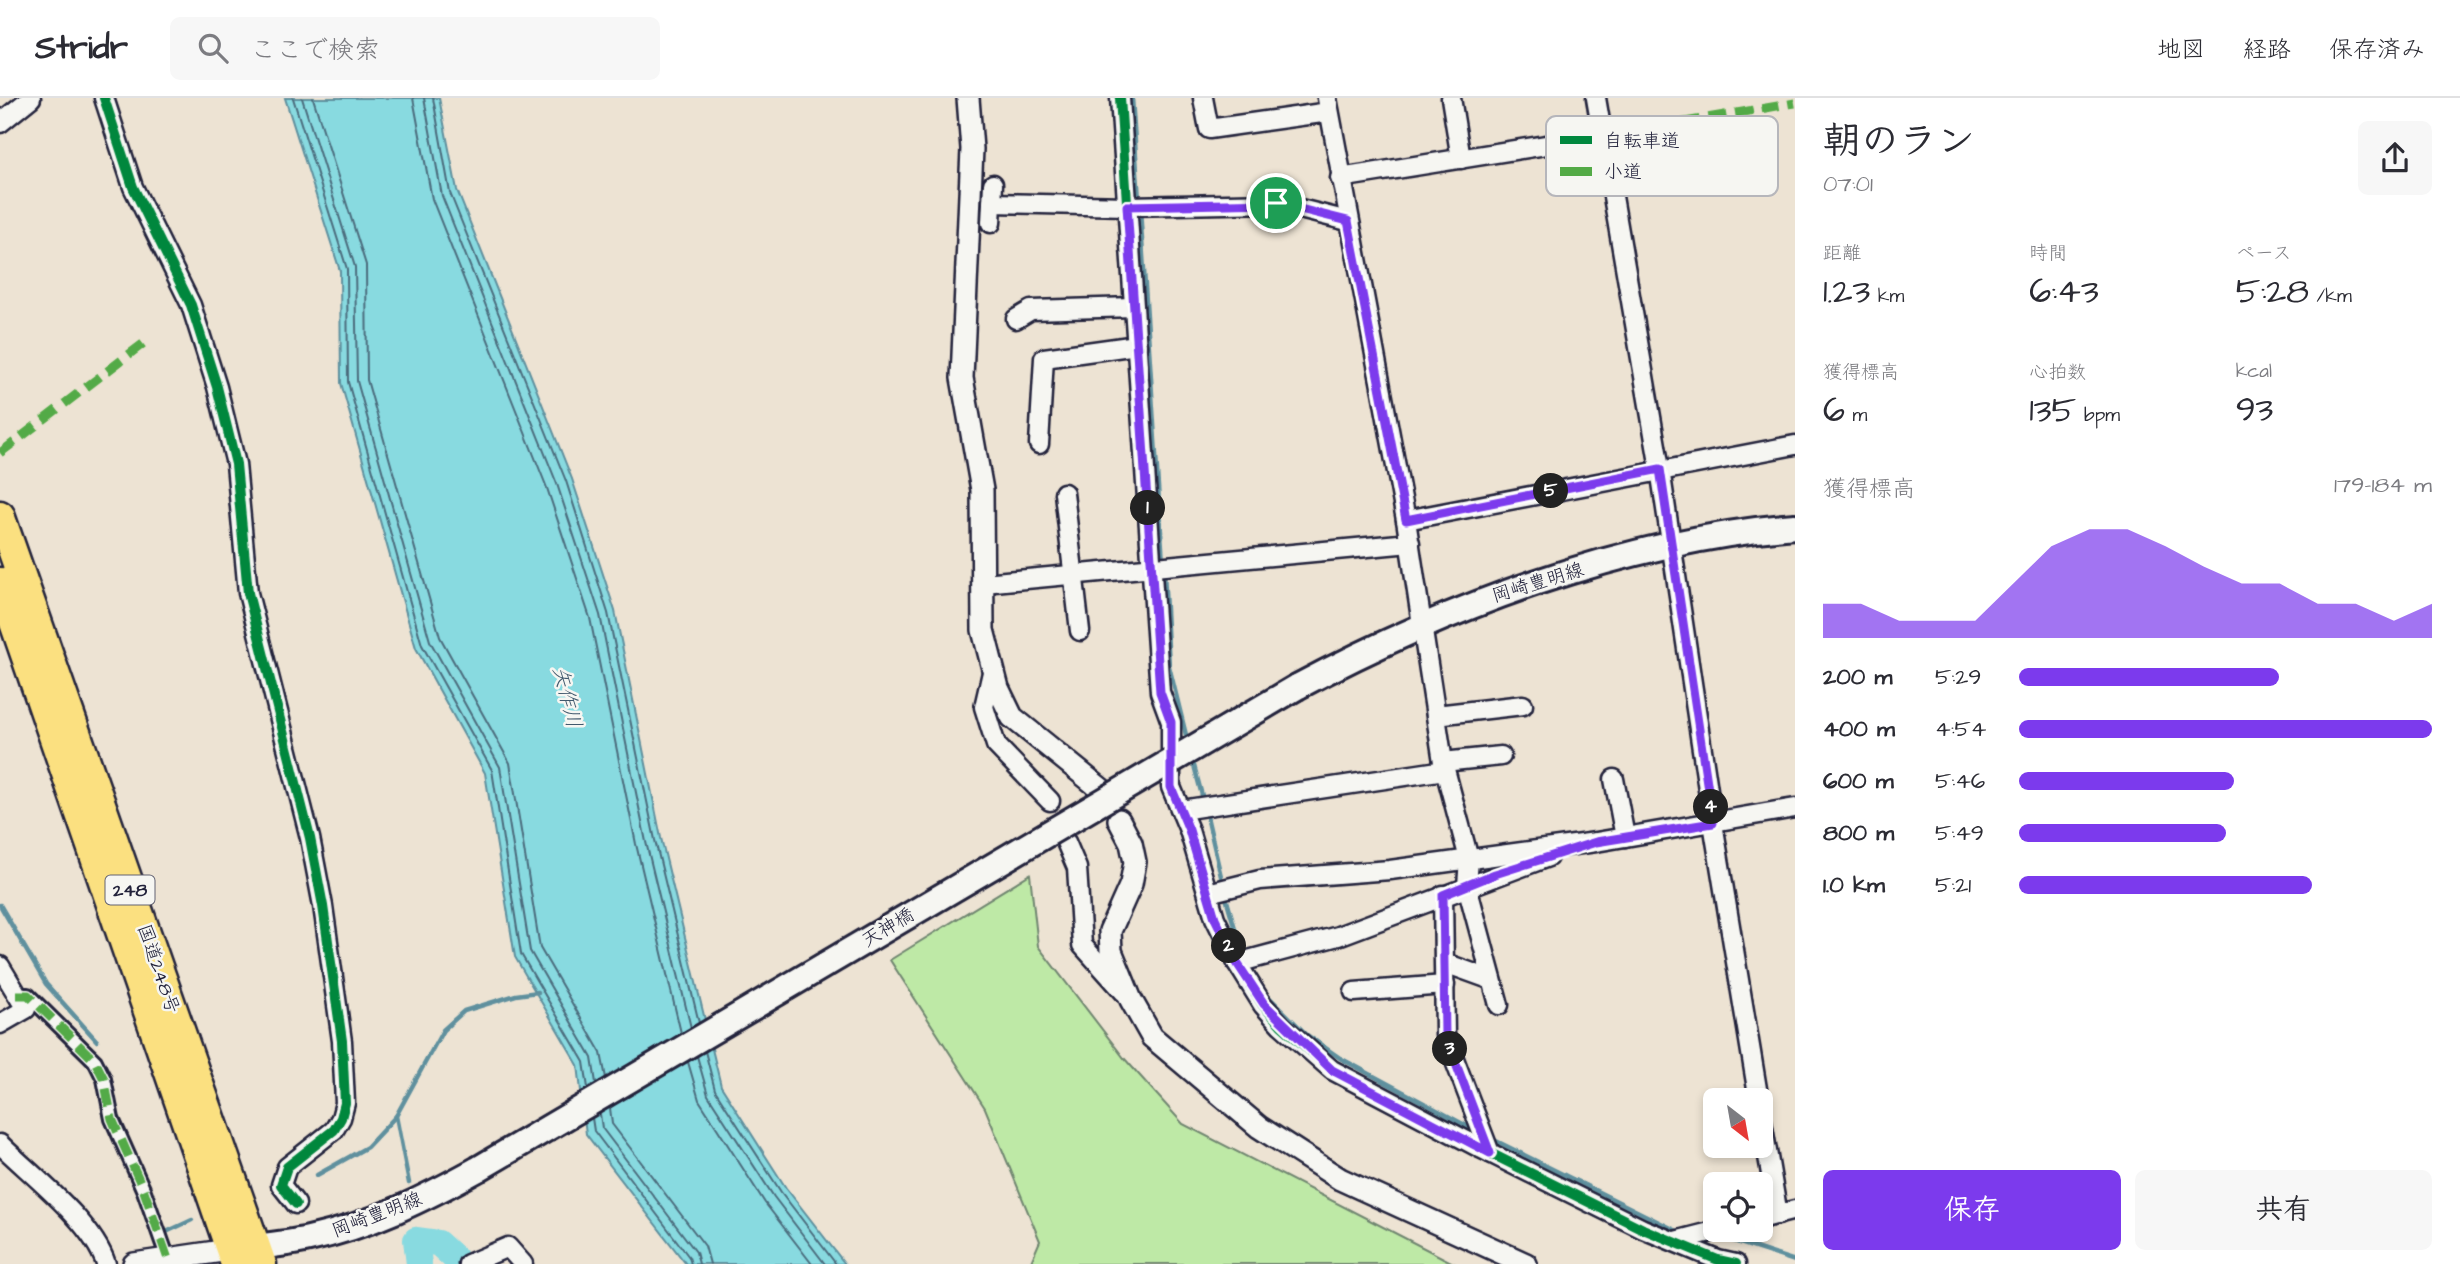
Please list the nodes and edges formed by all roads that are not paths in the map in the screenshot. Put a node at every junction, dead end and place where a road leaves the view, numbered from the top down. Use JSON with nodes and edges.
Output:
{"nodes":[{"id":1,"x":31,"y":98,"type":"edge"},
{"id":2,"x":104,"y":98,"type":"edge"},
{"id":3,"x":968,"y":98,"type":"edge"},
{"id":4,"x":1120,"y":98,"type":"edge"},
{"id":5,"x":1203,"y":98,"type":"edge"},
{"id":6,"x":1451,"y":98,"type":"edge"},
{"id":7,"x":1596,"y":98,"type":"edge"},
{"id":8,"x":1328,"y":105,"type":"edge"},
{"id":9,"x":1599,"y":116,"type":"edge"},
{"id":10,"x":0,"y":123,"type":"edge"},
{"id":11,"x":1546,"y":145,"type":"edge"},
{"id":12,"x":1461,"y":159,"type":"junction"},
{"id":13,"x":1340,"y":178,"type":"junction"},
{"id":14,"x":993,"y":184,"type":"dead end"},
{"id":15,"x":1612,"y":196,"type":"edge"},
{"id":16,"x":992,"y":203,"type":"junction"},
{"id":17,"x":1127,"y":206,"type":"junction"},
{"id":18,"x":1348,"y":221,"type":"junction"},
{"id":19,"x":991,"y":223,"type":"dead end"},
{"id":20,"x":1134,"y":306,"type":"junction"},
{"id":21,"x":1016,"y":319,"type":"dead end"},
{"id":22,"x":1137,"y":345,"type":"junction"},
{"id":23,"x":1039,"y":444,"type":"dead end"},
{"id":24,"x":1795,"y":445,"type":"edge"},
{"id":25,"x":1660,"y":469,"type":"junction"},
{"id":26,"x":1064,"y":493,"type":"dead end"},
{"id":27,"x":0,"y":515,"type":"edge"},
{"id":28,"x":1406,"y":520,"type":"junction"},
{"id":29,"x":1795,"y":526,"type":"edge"},
{"id":30,"x":1410,"y":543,"type":"junction"},
{"id":31,"x":1671,"y":546,"type":"junction"},
{"id":32,"x":1153,"y":566,"type":"junction"},
{"id":33,"x":1071,"y":574,"type":"junction"},
{"id":34,"x":0,"y":582,"type":"edge"},
{"id":35,"x":984,"y":583,"type":"junction"},
{"id":36,"x":1421,"y":625,"type":"junction"},
{"id":37,"x":1080,"y":631,"type":"dead end"},
{"id":38,"x":993,"y":666,"type":"junction"},
{"id":39,"x":1297,"y":687,"type":"joint"},
{"id":40,"x":1523,"y":705,"type":"dead end"},
{"id":41,"x":1436,"y":715,"type":"junction"},
{"id":42,"x":1501,"y":755,"type":"dead end"},
{"id":43,"x":1444,"y":766,"type":"junction"},
{"id":44,"x":1614,"y":779,"type":"dead end"},
{"id":45,"x":1101,"y":789,"type":"dead end"},
{"id":46,"x":1050,"y":801,"type":"dead end"},
{"id":47,"x":1795,"y":808,"type":"edge"},
{"id":48,"x":1181,"y":810,"type":"junction"},
{"id":49,"x":1119,"y":820,"type":"dead end"},
{"id":50,"x":1713,"y":823,"type":"junction"},
{"id":51,"x":1625,"y":837,"type":"junction"},
{"id":52,"x":1066,"y":842,"type":"dead end"},
{"id":53,"x":1596,"y":842,"type":"junction"},
{"id":54,"x":1469,"y":859,"type":"junction"},
{"id":55,"x":1467,"y":886,"type":"junction"},
{"id":56,"x":1208,"y":893,"type":"junction"},
{"id":57,"x":1443,"y":895,"type":"junction"},
{"id":58,"x":1237,"y":963,"type":"junction"},
{"id":59,"x":1445,"y":963,"type":"junction"},
{"id":60,"x":0,"y":966,"type":"edge"},
{"id":61,"x":1492,"y":980,"type":"junction"},
{"id":62,"x":1445,"y":985,"type":"junction"},
{"id":63,"x":1354,"y":992,"type":"dead end"},
{"id":64,"x":17,"y":995,"type":"junction"},
{"id":65,"x":1131,"y":1000,"type":"junction"},
{"id":66,"x":1499,"y":1005,"type":"dead end"},
{"id":67,"x":0,"y":1024,"type":"edge"},
{"id":68,"x":1757,"y":1088,"type":"edge"},
{"id":69,"x":0,"y":1144,"type":"edge"},
{"id":70,"x":1490,"y":1153,"type":"junction"},
{"id":71,"x":1768,"y":1158,"type":"edge"},
{"id":72,"x":478,"y":1169,"type":"joint"},
{"id":73,"x":296,"y":1204,"type":"dead end"},
{"id":74,"x":1778,"y":1215,"type":"edge"},
{"id":75,"x":1703,"y":1234,"type":"edge"},
{"id":76,"x":1675,"y":1241,"type":"junction"},
{"id":77,"x":251,"y":1258,"type":"edge"},
{"id":78,"x":167,"y":1259,"type":"junction"},
{"id":79,"x":106,"y":1264,"type":"edge"},
{"id":80,"x":134,"y":1264,"type":"edge"},
{"id":81,"x":468,"y":1264,"type":"edge"},
{"id":82,"x":523,"y":1264,"type":"edge"},
{"id":83,"x":1526,"y":1264,"type":"edge"},
{"id":84,"x":1736,"y":1264,"type":"edge"}],
"edges":[{"from":1,"to":10,"type":"street"},
{"from":2,"to":73,"type":"street"},
{"from":3,"to":35,"type":"street"},
{"from":4,"to":17,"type":"street"},
{"from":5,"to":8,"type":"street"},
{"from":6,"to":12,"type":"street"},
{"from":7,"to":9,"type":"street"},
{"from":8,"to":13,"type":"street"},
{"from":11,"to":12,"type":"street"},
{"from":12,"to":13,"type":"street"},
{"from":13,"to":18,"type":"street"},
{"from":14,"to":16,"type":"street"},
{"from":15,"to":25,"type":"street"},
{"from":16,"to":17,"type":"street"},
{"from":16,"to":19,"type":"street"},
{"from":17,"to":18,"type":"street"},
{"from":17,"to":20,"type":"street"},
{"from":18,"to":28,"type":"street"},
{"from":20,"to":21,"type":"street"},
{"from":20,"to":22,"type":"street"},
{"from":22,"to":23,"type":"street"},
{"from":22,"to":32,"type":"street"},
{"from":24,"to":25,"type":"street"},
{"from":25,"to":28,"type":"street"},
{"from":25,"to":31,"type":"street"},
{"from":26,"to":33,"type":"street"},
{"from":27,"to":77,"type":"highway","name":"国道248号","number":"248"},
{"from":28,"to":30,"type":"street"},
{"from":29,"to":31,"type":"main road","name":"岡崎豊明線"},
{"from":30,"to":32,"type":"street"},
{"from":30,"to":36,"type":"street"},
{"from":31,"to":36,"type":"main road","name":"岡崎豊明線"},
{"from":31,"to":50,"type":"street"},
{"from":32,"to":33,"type":"street"},
{"from":32,"to":48,"type":"street"},
{"from":33,"to":35,"type":"street"},
{"from":33,"to":37,"type":"street"},
{"from":34,"to":77,"type":"highway","name":"国道248号","number":"248"},
{"from":35,"to":38,"type":"street"},
{"from":36,"to":39,"type":"main road","name":"岡崎豊明線"},
{"from":36,"to":41,"type":"street"},
{"from":38,"to":45,"type":"street"},
{"from":38,"to":46,"type":"street"},
{"from":39,"to":72,"type":"main road","name":"天神橋","bridge":true},
{"from":40,"to":41,"type":"street"},
{"from":41,"to":43,"type":"street"},
{"from":42,"to":43,"type":"street"},
{"from":43,"to":48,"type":"street"},
{"from":43,"to":54,"type":"street"},
{"from":44,"to":51,"type":"street"},
{"from":47,"to":50,"type":"street"},
{"from":48,"to":56,"type":"street"},
{"from":49,"to":65,"type":"street"},
{"from":50,"to":51,"type":"street"},
{"from":50,"to":68,"type":"street"},
{"from":51,"to":53,"type":"street"},
{"from":52,"to":65,"type":"street"},
{"from":53,"to":54,"type":"street"},
{"from":53,"to":55,"type":"street"},
{"from":54,"to":55,"type":"street"},
{"from":54,"to":56,"type":"street"},
{"from":55,"to":57,"type":"street"},
{"from":55,"to":61,"type":"street"},
{"from":56,"to":58,"type":"street"},
{"from":57,"to":58,"type":"street"},
{"from":57,"to":59,"type":"street"},
{"from":58,"to":70,"type":"street"},
{"from":59,"to":61,"type":"street"},
{"from":59,"to":62,"type":"street"},
{"from":60,"to":64,"type":"street"},
{"from":61,"to":66,"type":"street"},
{"from":62,"to":63,"type":"street"},
{"from":62,"to":70,"type":"street"},
{"from":64,"to":67,"type":"street"},
{"from":64,"to":78,"type":"street"},
{"from":65,"to":83,"type":"street"},
{"from":69,"to":79,"type":"street"},
{"from":70,"to":76,"type":"street"},
{"from":71,"to":74,"type":"street"},
{"from":72,"to":77,"type":"main road","name":"岡崎豊明線"},
{"from":75,"to":76,"type":"street"},
{"from":76,"to":84,"type":"street"},
{"from":77,"to":78,"type":"street"},
{"from":78,"to":80,"type":"street"},
{"from":81,"to":82,"type":"street"}]}
